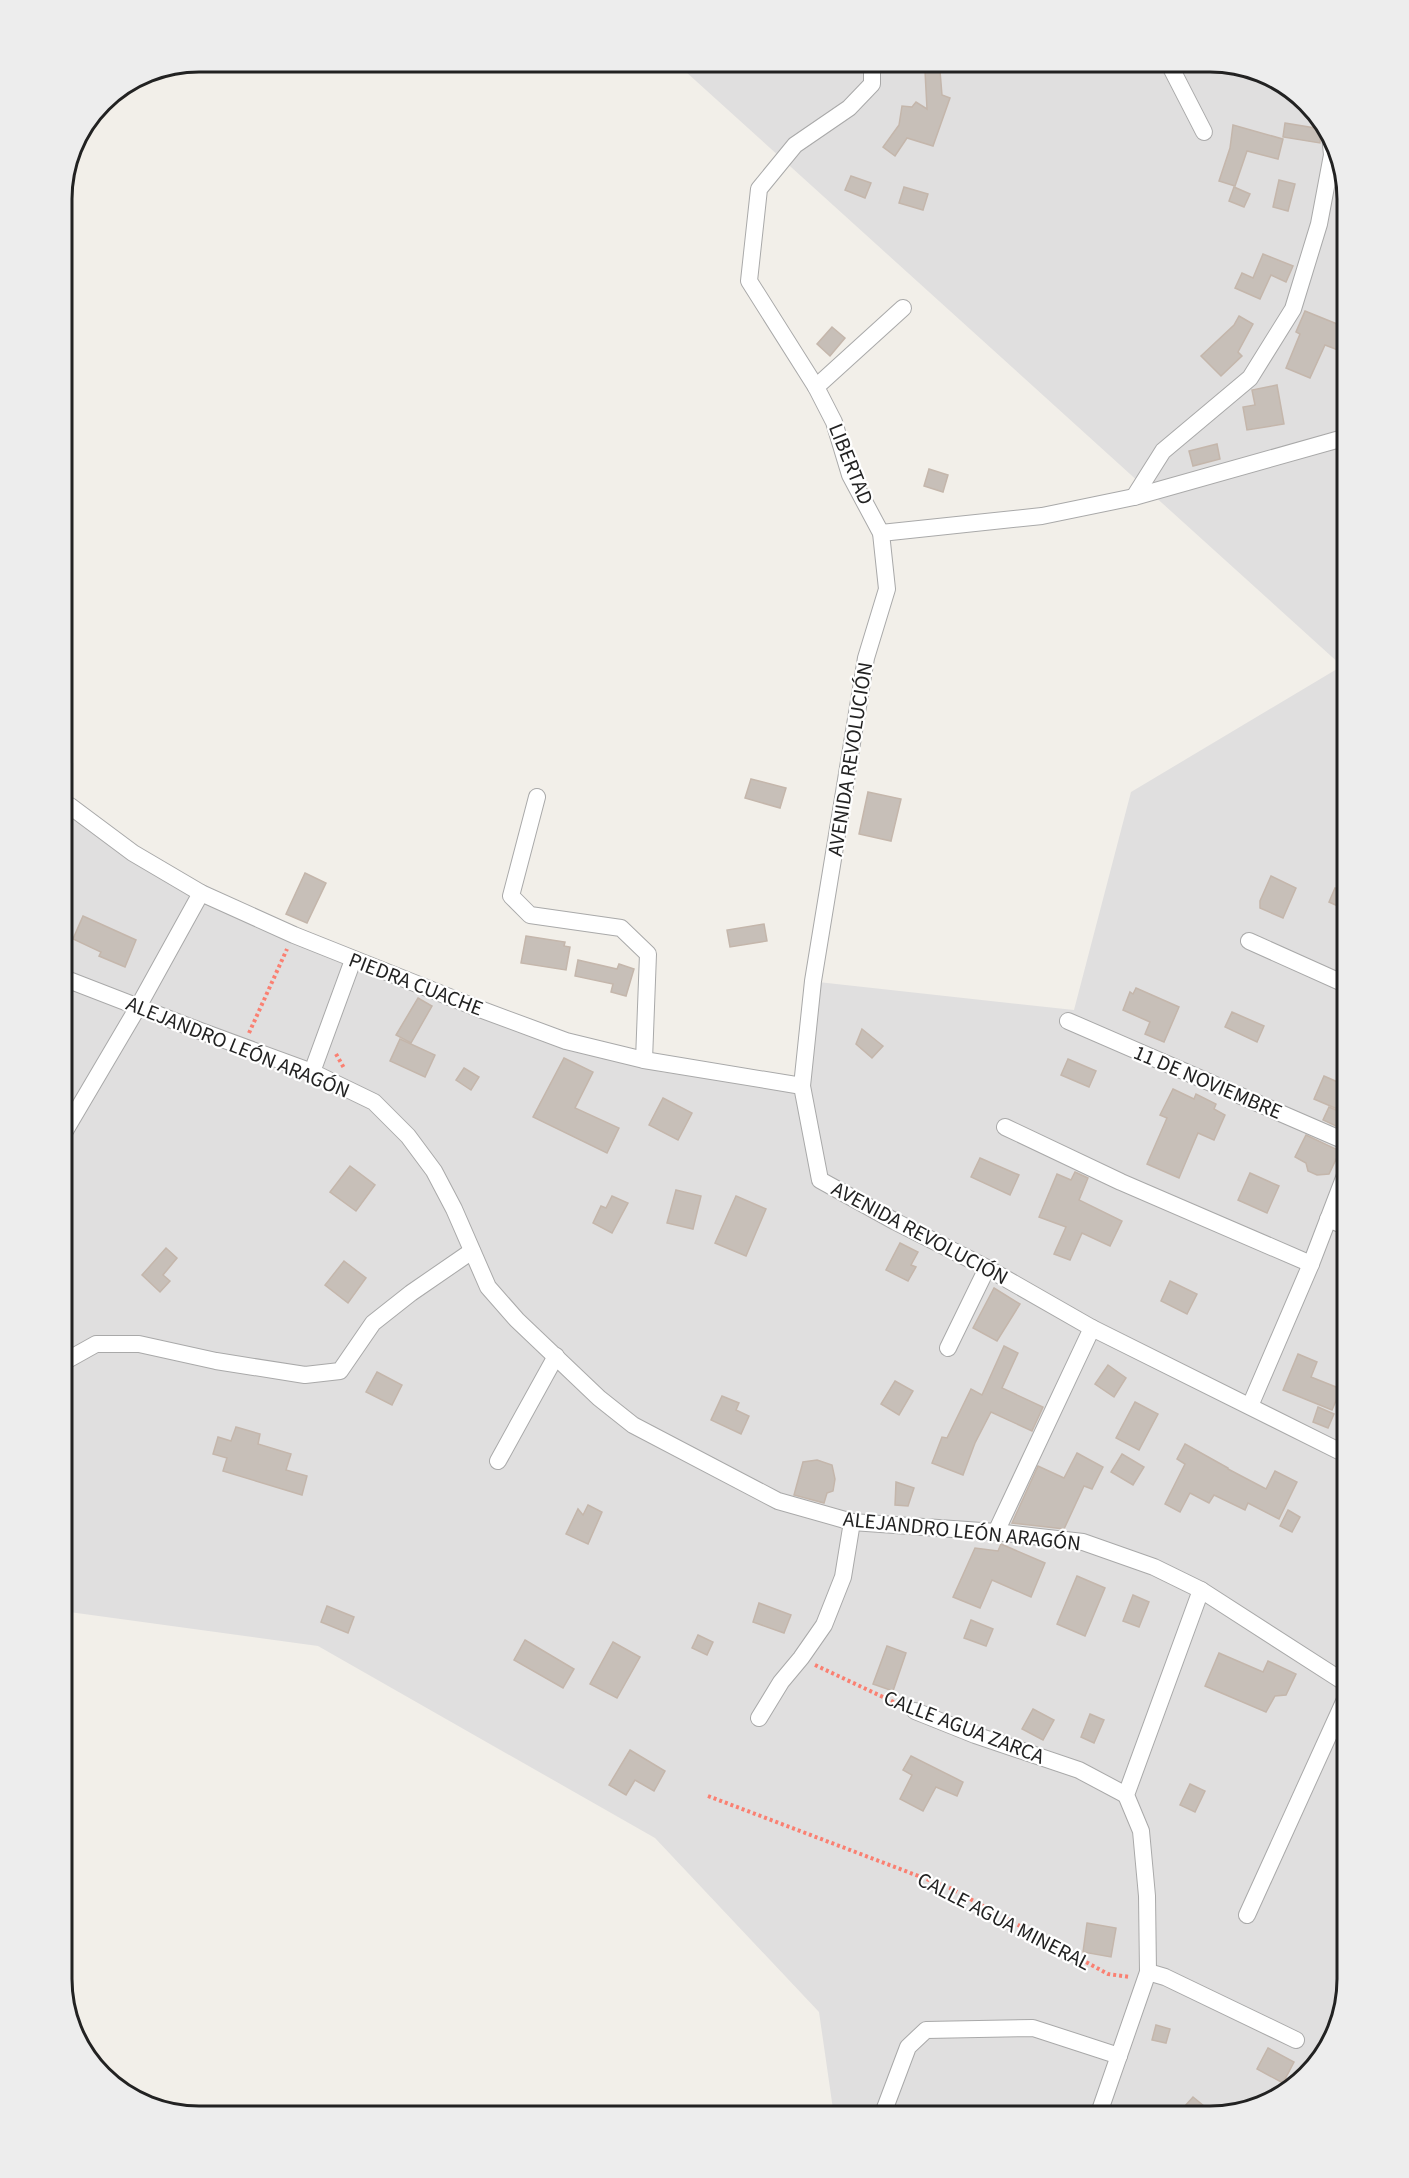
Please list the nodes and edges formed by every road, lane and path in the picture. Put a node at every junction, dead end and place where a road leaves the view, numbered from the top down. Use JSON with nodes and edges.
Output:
{"nodes":[{"id":1,"x":872,"y":72,"type":"edge"},
{"id":2,"x":1173,"y":72,"type":"edge"},
{"id":3,"x":1204,"y":132,"type":"dead end"},
{"id":4,"x":1331,"y":161,"type":"edge"},
{"id":5,"x":903,"y":308,"type":"dead end"},
{"id":6,"x":816,"y":387,"type":"junction"},
{"id":7,"x":1337,"y":440,"type":"edge"},
{"id":8,"x":1134,"y":497,"type":"junction"},
{"id":9,"x":881,"y":533,"type":"junction"},
{"id":10,"x":537,"y":797,"type":"dead end"},
{"id":11,"x":72,"y":808,"type":"edge"},
{"id":12,"x":201,"y":893,"type":"junction"},
{"id":13,"x":294,"y":935,"type":"junction"},
{"id":14,"x":1249,"y":941,"type":"dead end"},
{"id":15,"x":353,"y":960,"type":"junction"},
{"id":16,"x":72,"y":981,"type":"edge"},
{"id":17,"x":1337,"y":981,"type":"edge"},
{"id":18,"x":138,"y":1007,"type":"junction"},
{"id":19,"x":1068,"y":1021,"type":"dead end"},
{"id":20,"x":243,"y":1047,"type":"junction"},
{"id":21,"x":644,"y":1060,"type":"junction"},
{"id":22,"x":312,"y":1072,"type":"junction"},
{"id":23,"x":802,"y":1086,"type":"junction"},
{"id":24,"x":72,"y":1119,"type":"edge"},
{"id":25,"x":1005,"y":1128,"type":"dead end"},
{"id":26,"x":1337,"y":1138,"type":"edge"},
{"id":27,"x":1337,"y":1196,"type":"edge"},
{"id":28,"x":1328,"y":1219,"type":"junction"},
{"id":29,"x":1337,"y":1223,"type":"edge"},
{"id":30,"x":472,"y":1251,"type":"junction"},
{"id":31,"x":1311,"y":1264,"type":"junction"},
{"id":32,"x":987,"y":1268,"type":"junction"},
{"id":33,"x":1092,"y":1328,"type":"junction"},
{"id":34,"x":948,"y":1348,"type":"dead end"},
{"id":35,"x":556,"y":1356,"type":"junction"},
{"id":36,"x":72,"y":1357,"type":"edge"},
{"id":37,"x":1250,"y":1406,"type":"junction"},
{"id":38,"x":1337,"y":1450,"type":"edge"},
{"id":39,"x":498,"y":1461,"type":"dead end"},
{"id":40,"x":852,"y":1522,"type":"junction"},
{"id":41,"x":996,"y":1532,"type":"junction"},
{"id":42,"x":1201,"y":1590,"type":"junction"},
{"id":43,"x":801,"y":1658,"type":"junction"},
{"id":44,"x":1337,"y":1678,"type":"edge"},
{"id":45,"x":915,"y":1711,"type":"joint"},
{"id":46,"x":1337,"y":1717,"type":"edge"},
{"id":47,"x":759,"y":1718,"type":"dead end"},
{"id":48,"x":1126,"y":1795,"type":"junction"},
{"id":49,"x":708,"y":1796,"type":"dead end"},
{"id":50,"x":1247,"y":1915,"type":"dead end"},
{"id":51,"x":1148,"y":1972,"type":"junction"},
{"id":52,"x":1296,"y":2040,"type":"dead end"},
{"id":53,"x":1119,"y":2056,"type":"junction"},
{"id":54,"x":886,"y":2106,"type":"edge"},
{"id":55,"x":1102,"y":2106,"type":"edge"}],
"edges":[{"from":1,"to":6,"type":"street","name":"LIBERTAD"},
{"from":2,"to":3,"type":"street"},
{"from":4,"to":8,"type":"street"},
{"from":5,"to":6,"type":"street"},
{"from":6,"to":9,"type":"street","name":"LIBERTAD"},
{"from":7,"to":8,"type":"street"},
{"from":8,"to":9,"type":"street"},
{"from":9,"to":23,"type":"street","name":"AVENIDA REVOLUCIÓN"},
{"from":10,"to":21,"type":"street"},
{"from":11,"to":12,"type":"street","name":"PIEDRA CUACHE"},
{"from":12,"to":13,"type":"street","name":"PIEDRA CUACHE"},
{"from":12,"to":18,"type":"street"},
{"from":13,"to":15,"type":"street","name":"PIEDRA CUACHE"},
{"from":13,"to":20,"type":"path"},
{"from":14,"to":17,"type":"street"},
{"from":15,"to":21,"type":"street","name":"PIEDRA CUACHE"},
{"from":15,"to":22,"type":"street"},
{"from":16,"to":18,"type":"street","name":"ALEJANDRO LEÓN ARAGÓN"},
{"from":18,"to":20,"type":"street","name":"ALEJANDRO LEÓN ARAGÓN"},
{"from":18,"to":24,"type":"street"},
{"from":19,"to":26,"type":"street","name":"11 DE NOVIEMBRE"},
{"from":20,"to":22,"type":"street","name":"ALEJANDRO LEÓN ARAGÓN"},
{"from":21,"to":23,"type":"street","name":"PIEDRA CUACHE"},
{"from":22,"to":30,"type":"street","name":"ALEJANDRO LEÓN ARAGÓN"},
{"from":23,"to":32,"type":"street","name":"AVENIDA REVOLUCIÓN"},
{"from":25,"to":31,"type":"street"},
{"from":27,"to":28,"type":"street"},
{"from":28,"to":29,"type":"street"},
{"from":28,"to":31,"type":"street"},
{"from":30,"to":35,"type":"street","name":"ALEJANDRO LEÓN ARAGÓN"},
{"from":30,"to":36,"type":"street"},
{"from":31,"to":37,"type":"street"},
{"from":32,"to":33,"type":"street","name":"AVENIDA REVOLUCIÓN"},
{"from":32,"to":34,"type":"street"},
{"from":33,"to":37,"type":"street","name":"AVENIDA REVOLUCIÓN"},
{"from":33,"to":41,"type":"street"},
{"from":35,"to":39,"type":"street"},
{"from":35,"to":40,"type":"street","name":"ALEJANDRO LEÓN ARAGÓN"},
{"from":37,"to":38,"type":"street","name":"AVENIDA REVOLUCIÓN"},
{"from":40,"to":41,"type":"street","name":"ALEJANDRO LEÓN ARAGÓN"},
{"from":40,"to":43,"type":"street"},
{"from":41,"to":42,"type":"street","name":"ALEJANDRO LEÓN ARAGÓN"},
{"from":42,"to":44,"type":"street","name":"ALEJANDRO LEÓN ARAGÓN"},
{"from":42,"to":48,"type":"street"},
{"from":43,"to":45,"type":"path","name":"CALLE AGUA ZARCA"},
{"from":43,"to":47,"type":"street"},
{"from":45,"to":48,"type":"street","name":"CALLE AGUA ZARCA"},
{"from":46,"to":50,"type":"street"},
{"from":48,"to":51,"type":"street"},
{"from":49,"to":51,"type":"path","name":"CALLE AGUA MINERAL"},
{"from":51,"to":52,"type":"street"},
{"from":51,"to":53,"type":"street"},
{"from":53,"to":54,"type":"street"},
{"from":53,"to":55,"type":"street"}]}
